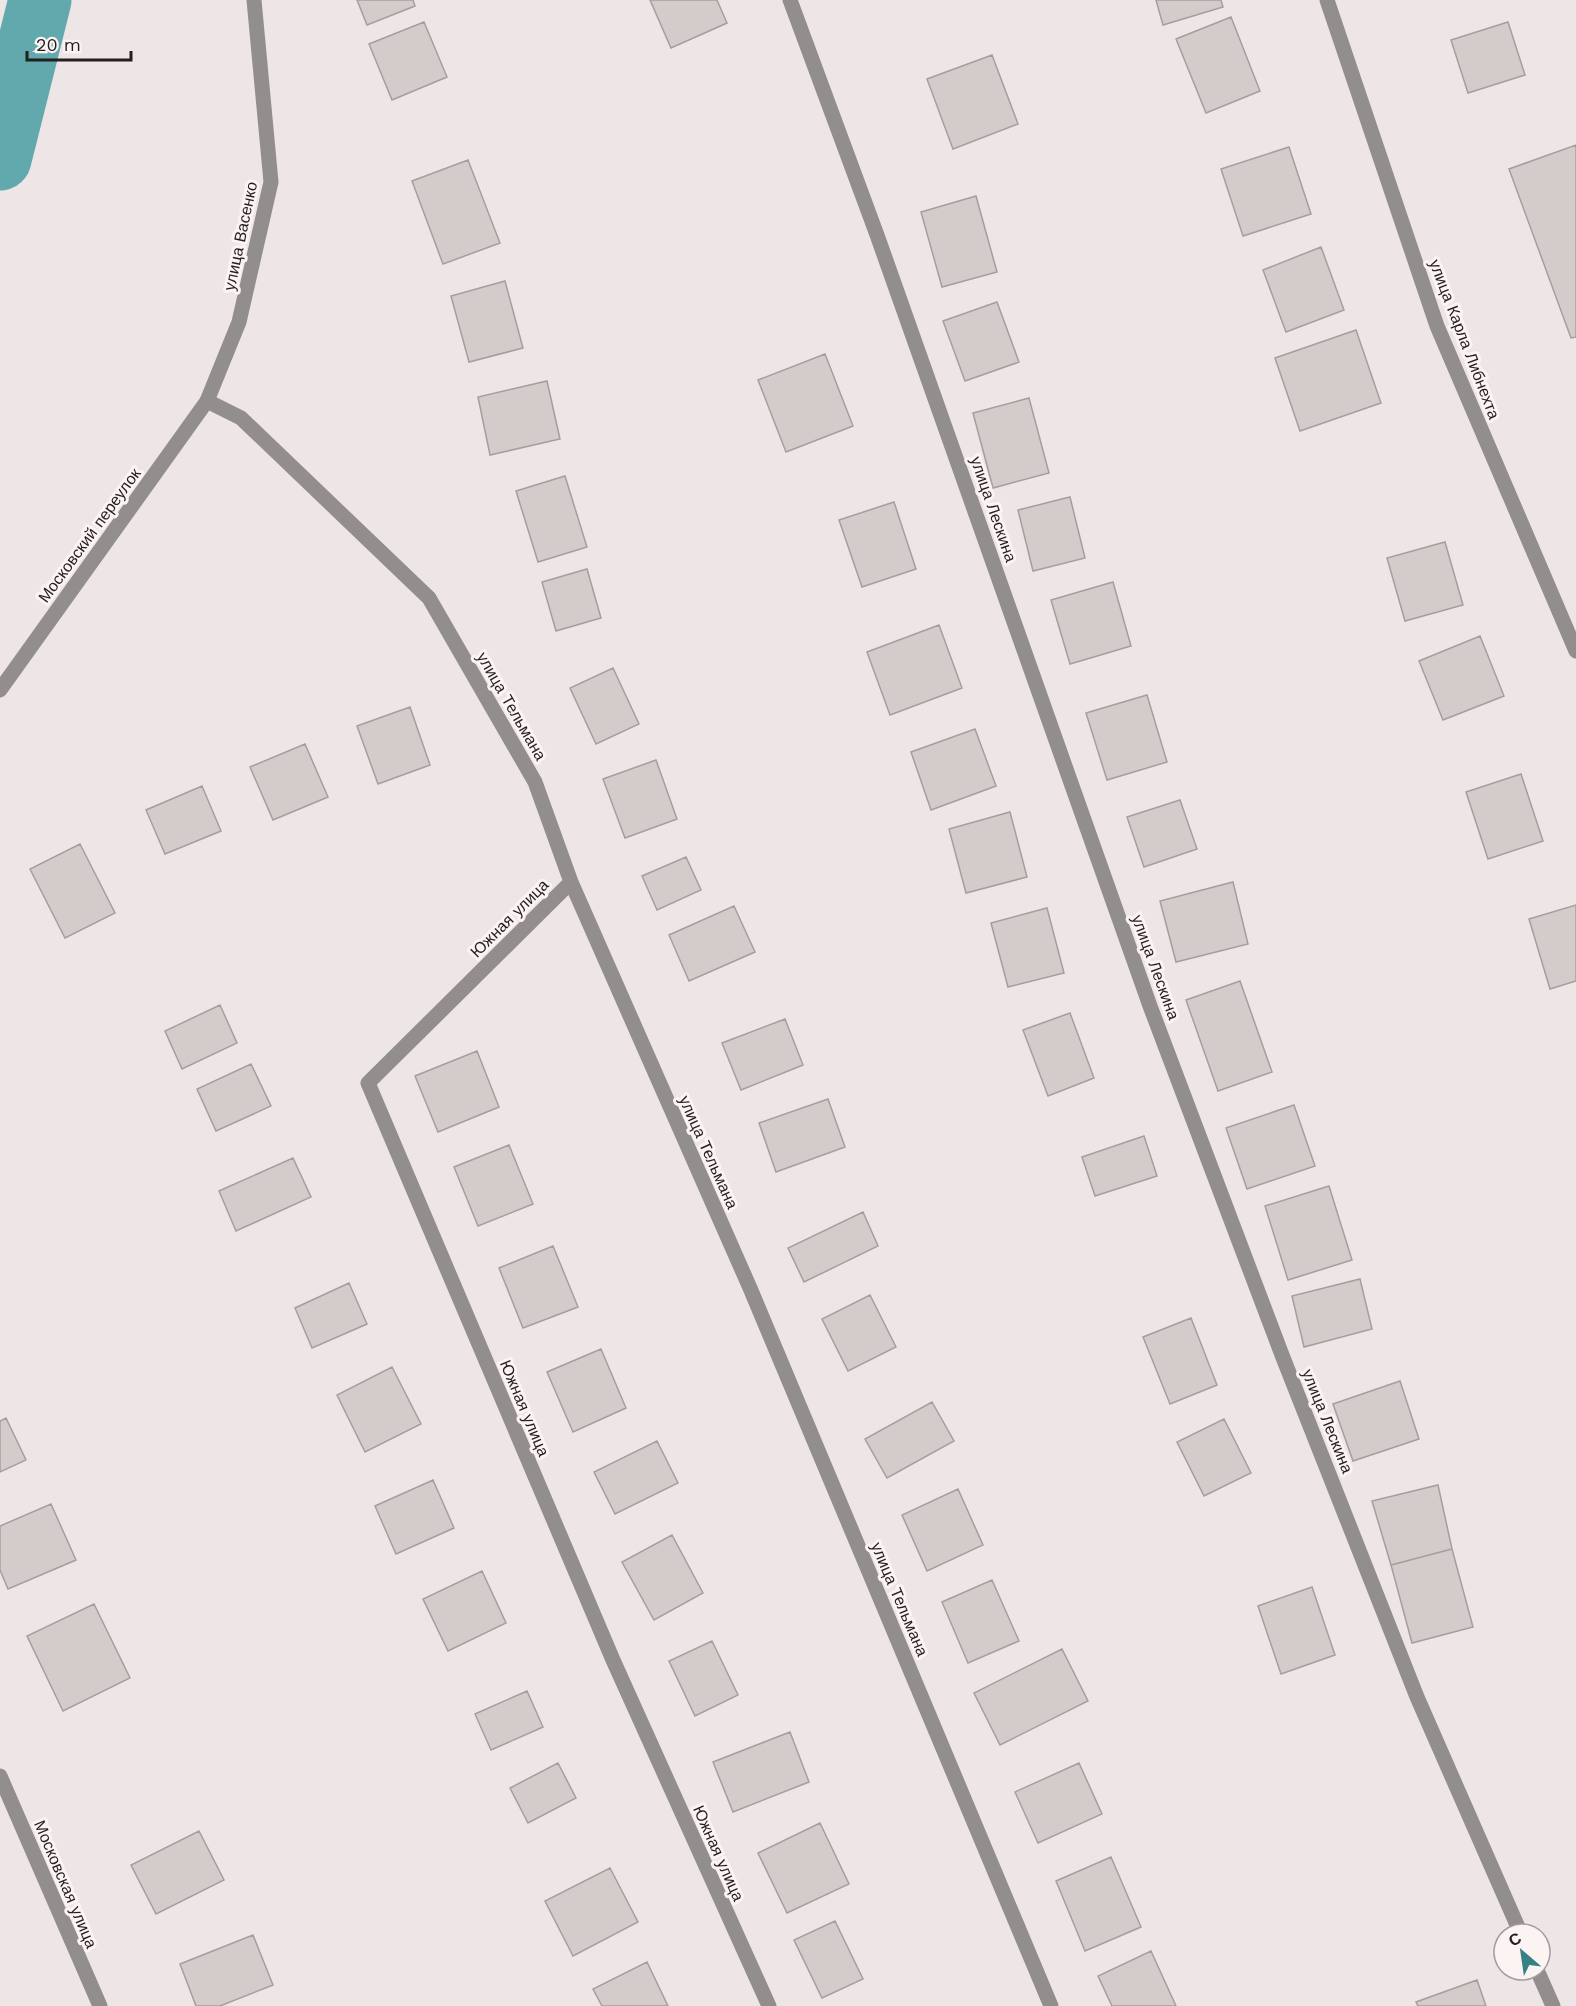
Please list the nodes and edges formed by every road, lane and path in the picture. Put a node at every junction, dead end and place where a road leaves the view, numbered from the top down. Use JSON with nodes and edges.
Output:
{"nodes":[{"id":1,"x":254,"y":0,"type":"edge"},
{"id":2,"x":790,"y":0,"type":"edge"},
{"id":3,"x":1327,"y":0,"type":"edge"},
{"id":4,"x":207,"y":401,"type":"junction"},
{"id":5,"x":1576,"y":651,"type":"edge"},
{"id":6,"x":0,"y":690,"type":"edge"},
{"id":7,"x":571,"y":882,"type":"junction"},
{"id":8,"x":0,"y":1776,"type":"edge"},
{"id":9,"x":1516,"y":1922,"type":"edge"},
{"id":10,"x":1542,"y":1982,"type":"edge"},
{"id":11,"x":100,"y":2006,"type":"edge"},
{"id":12,"x":769,"y":2006,"type":"edge"},
{"id":13,"x":1051,"y":2006,"type":"edge"},
{"id":14,"x":1553,"y":2006,"type":"edge"}],
"edges":[{"from":1,"to":4,"type":"street","name":"улица Васенко"},
{"from":2,"to":9,"type":"street","name":"улица Лескина"},
{"from":3,"to":5,"type":"street","name":"улица Карла Либнехта"},
{"from":4,"to":6,"type":"street","name":"Московский переулок"},
{"from":4,"to":7,"type":"street","name":"улица Тельмана"},
{"from":7,"to":12,"type":"street","name":"Южная улица"},
{"from":7,"to":13,"type":"street","name":"улица Тельмана"},
{"from":8,"to":11,"type":"street","name":"Московская улица"},
{"from":10,"to":14,"type":"street"}]}
